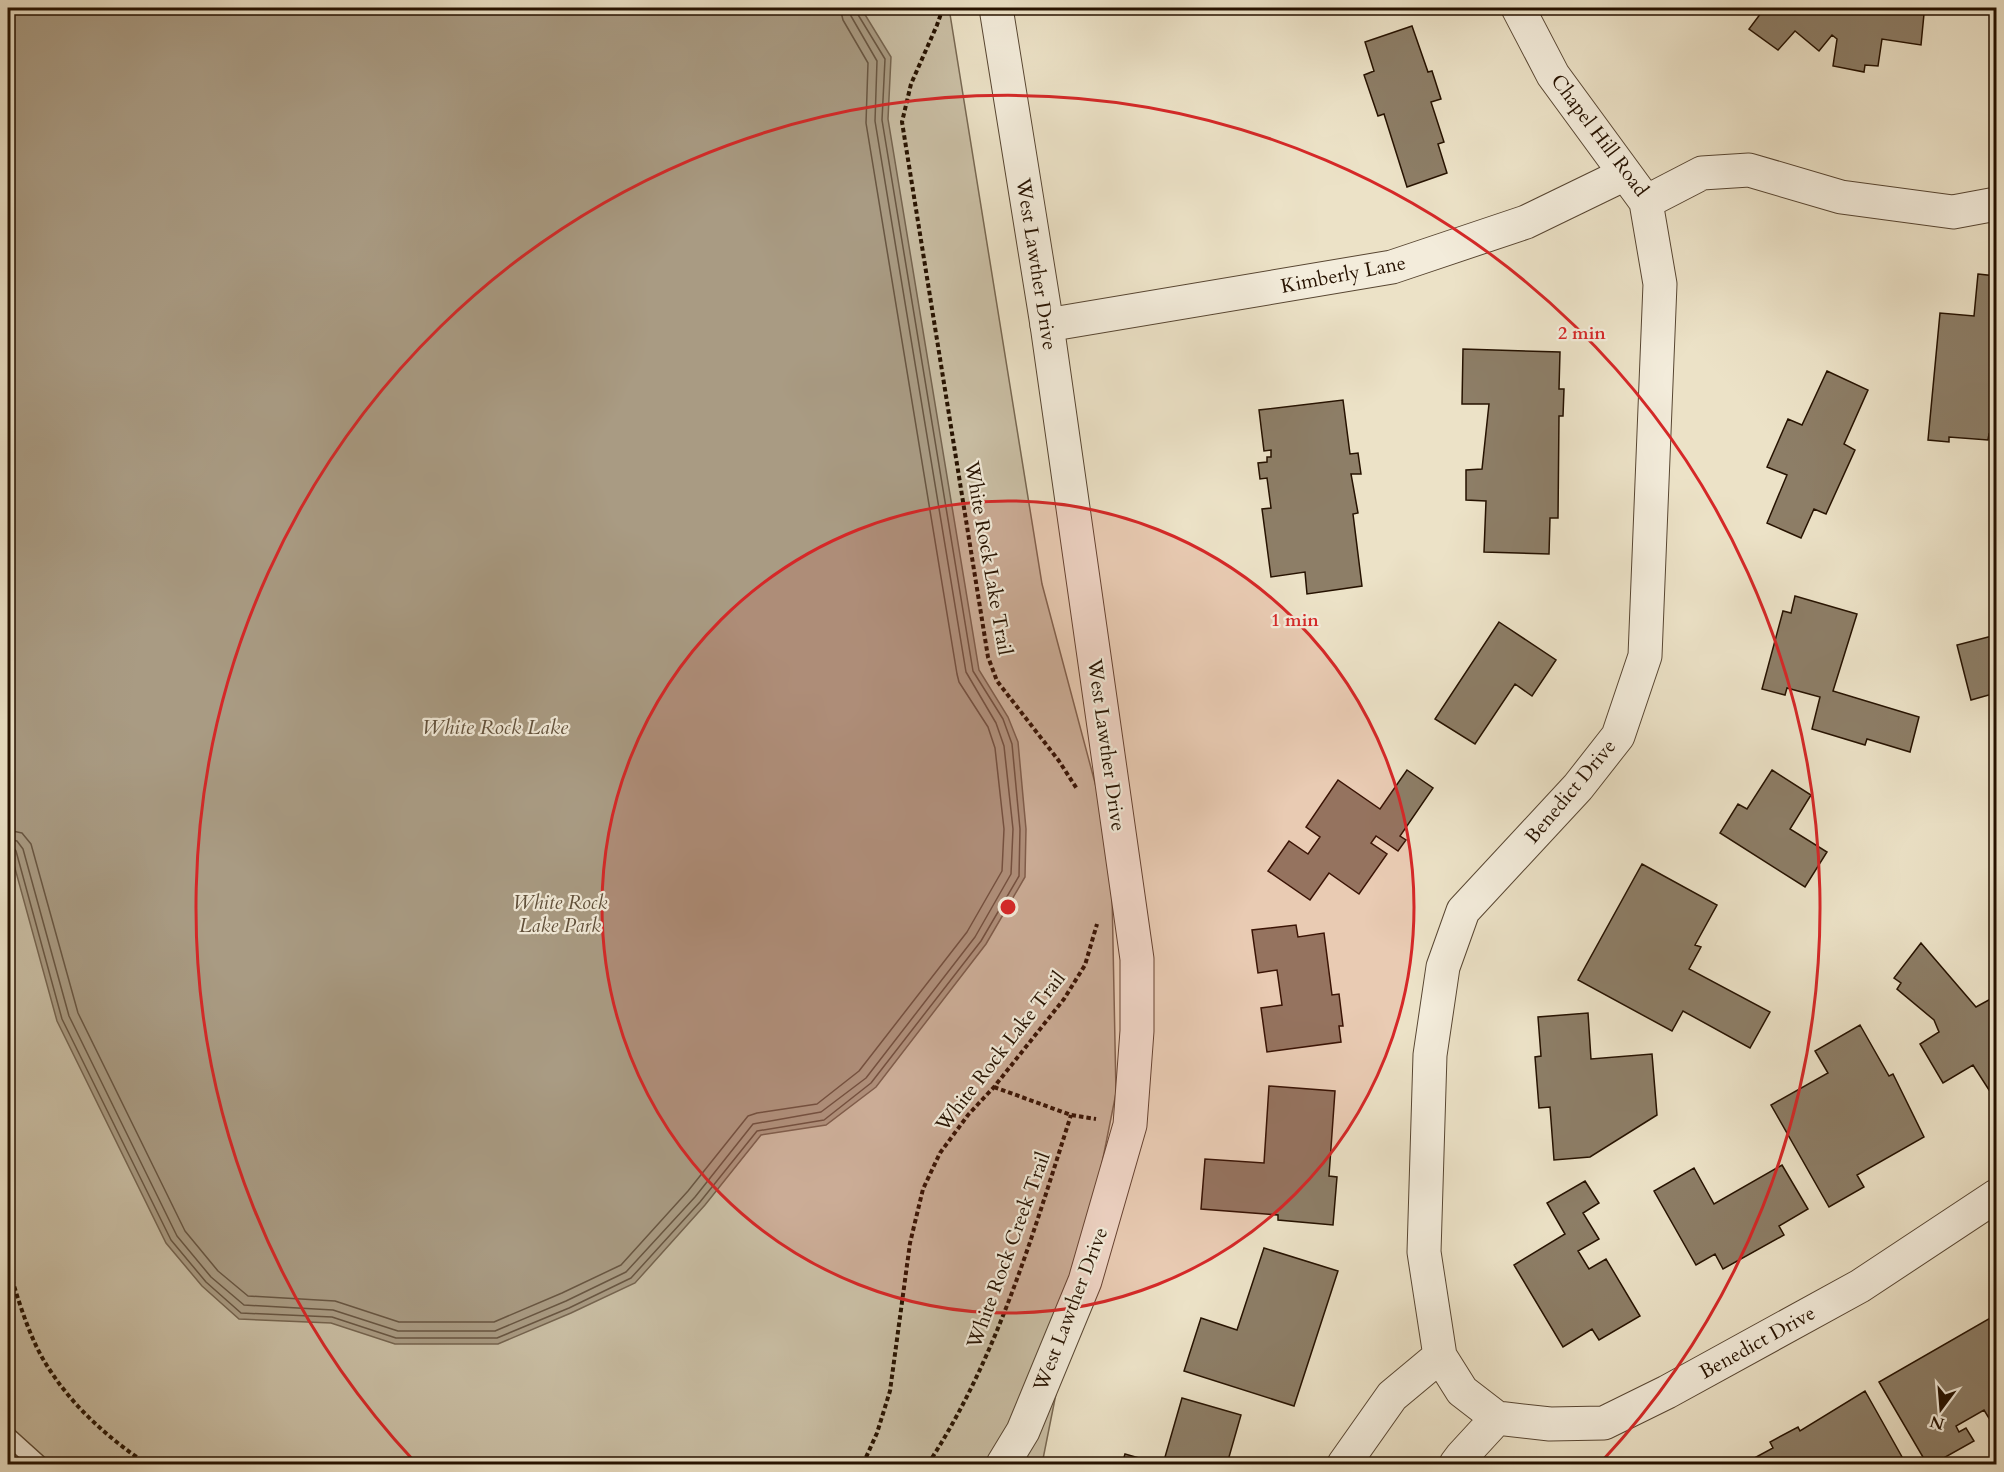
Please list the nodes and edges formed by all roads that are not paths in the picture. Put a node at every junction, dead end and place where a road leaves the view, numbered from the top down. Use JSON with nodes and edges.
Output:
{"nodes":[{"id":1,"x":996,"y":8,"type":"edge"},
{"id":2,"x":1518,"y":8,"type":"edge"},
{"id":3,"x":1625,"y":174,"type":"junction"},
{"id":4,"x":1646,"y":202,"type":"junction"},
{"id":5,"x":1996,"y":204,"type":"edge"},
{"id":6,"x":1047,"y":325,"type":"junction"},
{"id":7,"x":1996,"y":1196,"type":"edge"},
{"id":8,"x":1440,"y":1356,"type":"junction"},
{"id":9,"x":1497,"y":1418,"type":"junction"},
{"id":10,"x":8,"y":1436,"type":"edge"},
{"id":11,"x":39,"y":1464,"type":"edge"},
{"id":12,"x":1003,"y":1464,"type":"edge"},
{"id":13,"x":1344,"y":1464,"type":"edge"},
{"id":14,"x":1456,"y":1464,"type":"edge"}],
"edges":[{"from":1,"to":6,"type":"street","name":"West Lawther Drive"},
{"from":2,"to":3,"type":"street","name":"Chapel Hill Road"},
{"from":3,"to":4,"type":"street","name":"Chapel Hill Road"},
{"from":3,"to":6,"type":"street","name":"Kimberly Lane"},
{"from":4,"to":5,"type":"street","name":"Chapel Hill Road"},
{"from":4,"to":8,"type":"street","name":"Benedict Drive"},
{"from":6,"to":12,"type":"street","name":"West Lawther Drive"},
{"from":7,"to":9,"type":"street","name":"Benedict Drive"},
{"from":8,"to":9,"type":"street","name":"Benedict Drive"},
{"from":8,"to":13,"type":"street"},
{"from":9,"to":14,"type":"street"},
{"from":10,"to":11,"type":"lane"}]}
